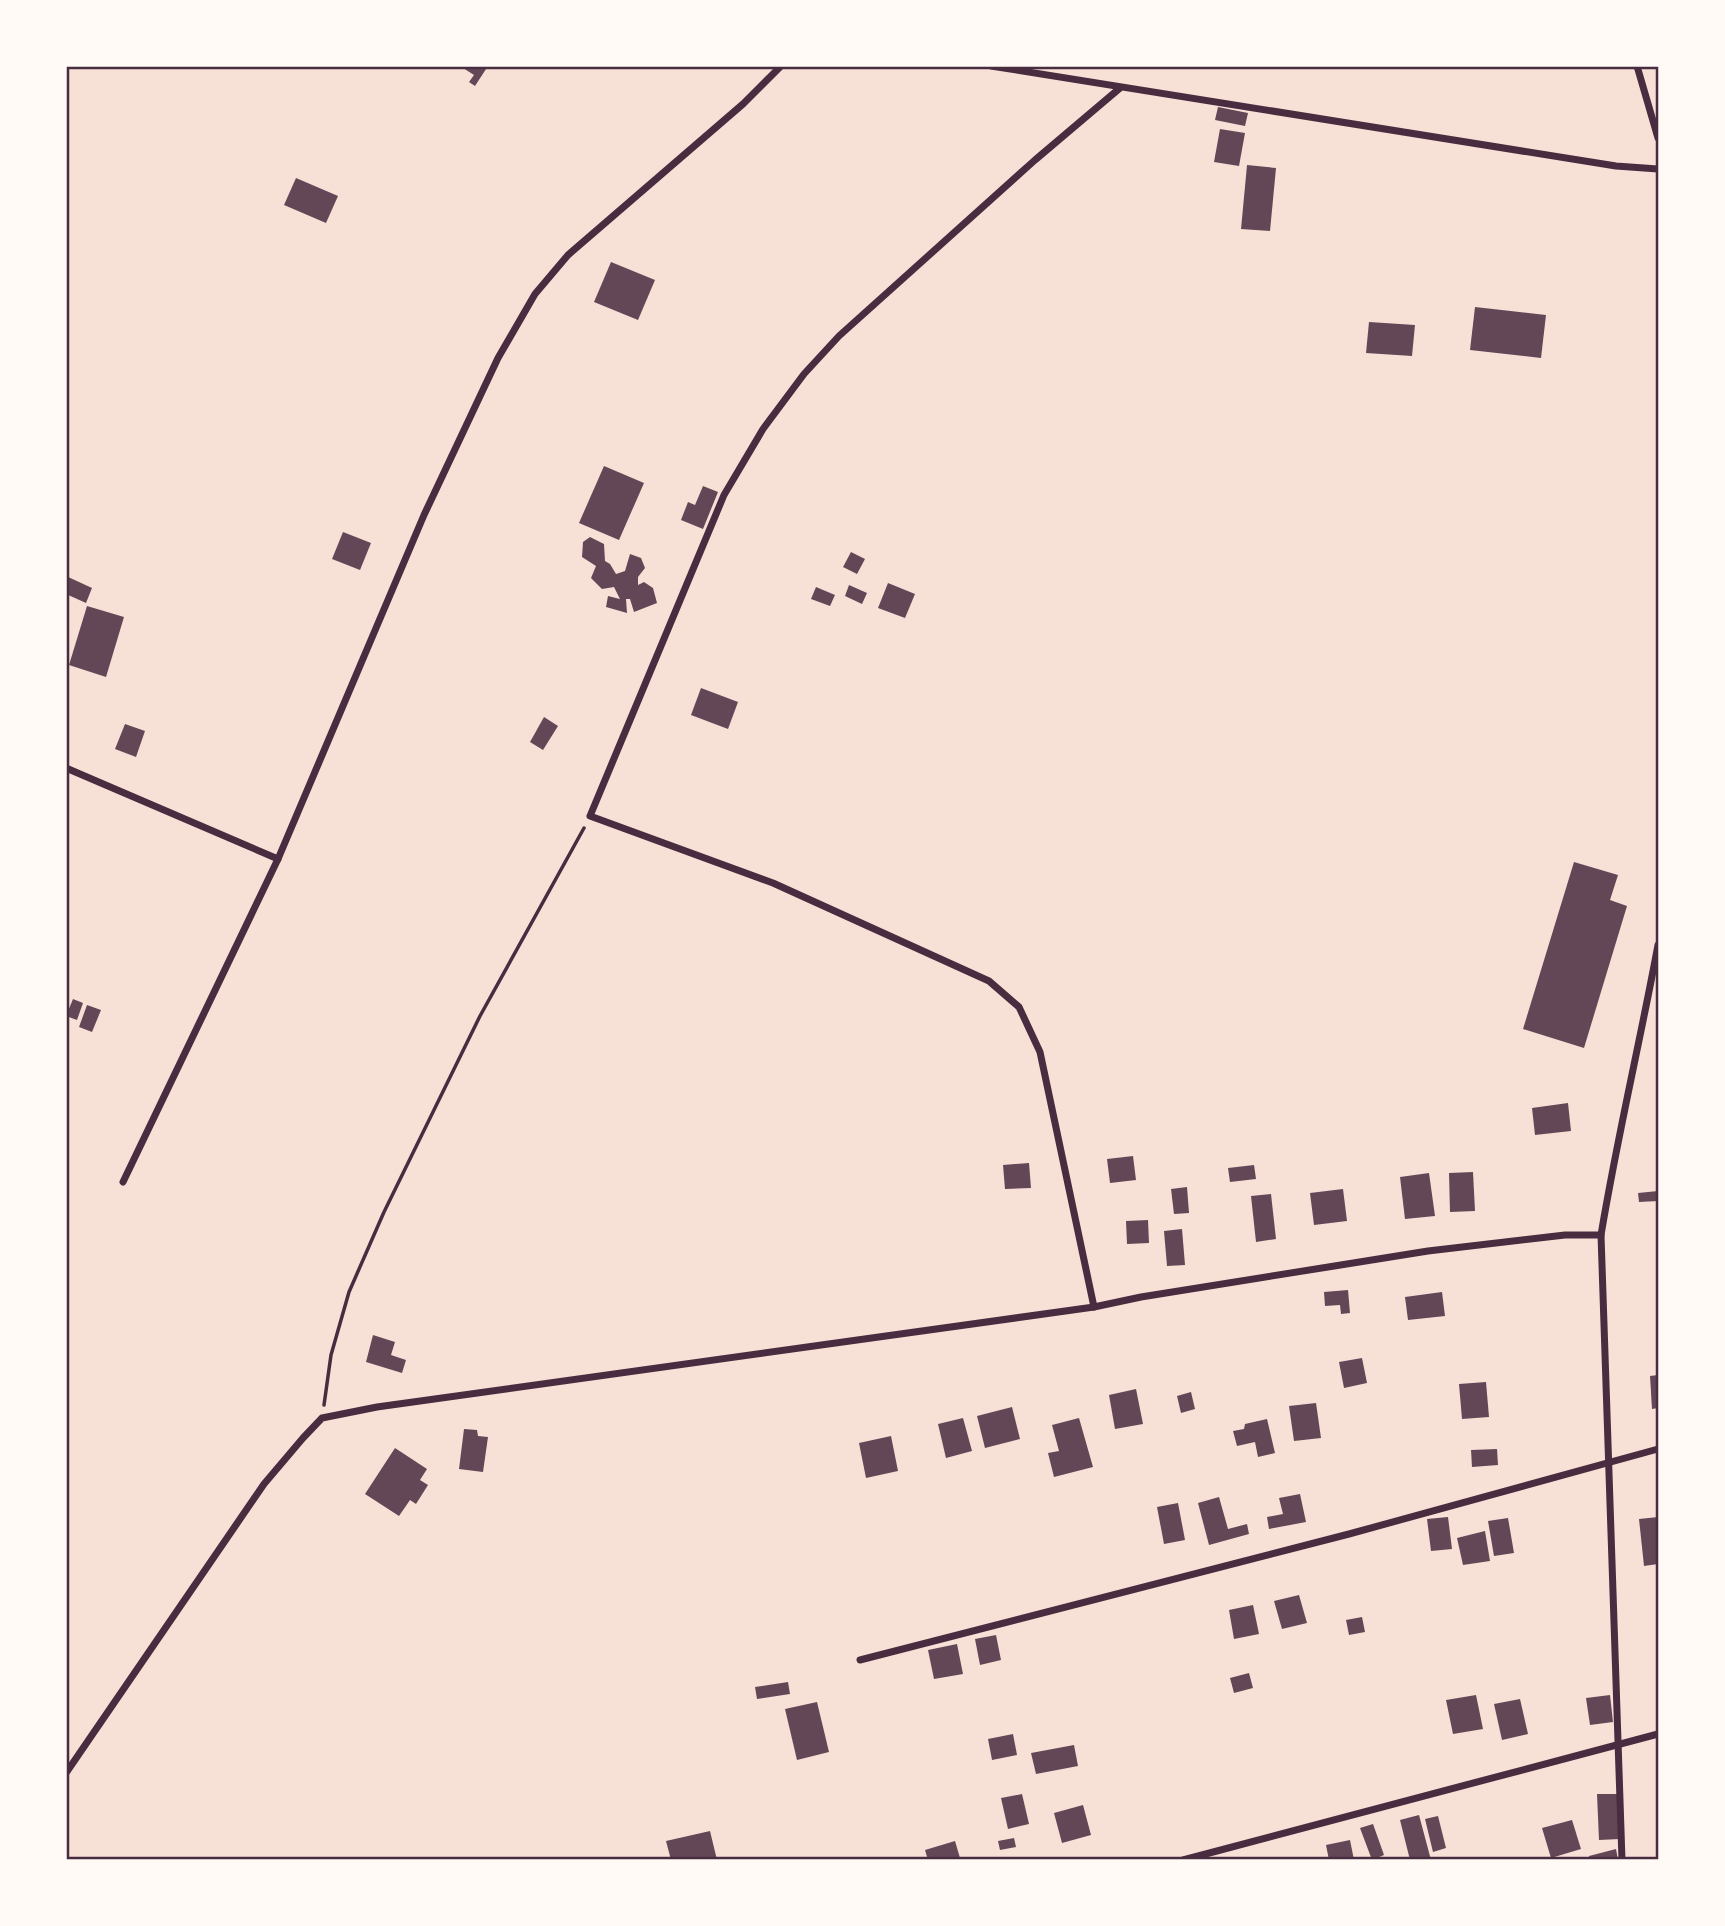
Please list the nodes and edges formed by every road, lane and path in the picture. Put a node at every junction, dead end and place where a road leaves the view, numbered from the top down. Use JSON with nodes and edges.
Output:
{"nodes":[{"id":1,"x":782,"y":66,"type":"edge"},
{"id":2,"x":991,"y":66,"type":"edge"},
{"id":3,"x":1636,"y":66,"type":"edge"},
{"id":4,"x":1120,"y":88,"type":"junction"},
{"id":5,"x":1658,"y":138,"type":"edge"},
{"id":6,"x":1658,"y":169,"type":"edge"},
{"id":7,"x":66,"y":768,"type":"edge"},
{"id":8,"x":590,"y":816,"type":"junction"},
{"id":9,"x":278,"y":859,"type":"junction"},
{"id":10,"x":1658,"y":945,"type":"edge"},
{"id":11,"x":122,"y":1182,"type":"dead end"},
{"id":12,"x":1601,"y":1235,"type":"junction"},
{"id":13,"x":1094,"y":1307,"type":"junction"},
{"id":14,"x":322,"y":1418,"type":"junction"},
{"id":15,"x":1658,"y":1449,"type":"edge"},
{"id":16,"x":1608,"y":1464,"type":"junction"},
{"id":17,"x":860,"y":1660,"type":"dead end"},
{"id":18,"x":1658,"y":1734,"type":"edge"},
{"id":19,"x":1618,"y":1745,"type":"junction"},
{"id":20,"x":66,"y":1773,"type":"edge"},
{"id":21,"x":1183,"y":1860,"type":"edge"},
{"id":22,"x":1622,"y":1860,"type":"edge"}],
"edges":[{"from":1,"to":9,"type":"street"},
{"from":2,"to":4,"type":"street"},
{"from":3,"to":5,"type":"street"},
{"from":4,"to":6,"type":"street"},
{"from":4,"to":8,"type":"street"},
{"from":7,"to":9,"type":"street"},
{"from":8,"to":13,"type":"street"},
{"from":8,"to":14,"type":"path"},
{"from":9,"to":11,"type":"street"},
{"from":10,"to":12,"type":"street"},
{"from":12,"to":13,"type":"street"},
{"from":12,"to":16,"type":"street"},
{"from":13,"to":14,"type":"street"},
{"from":14,"to":20,"type":"street"},
{"from":15,"to":16,"type":"street"},
{"from":16,"to":17,"type":"street"},
{"from":16,"to":19,"type":"street"},
{"from":18,"to":19,"type":"street"},
{"from":19,"to":21,"type":"street"},
{"from":19,"to":22,"type":"street"}]}
